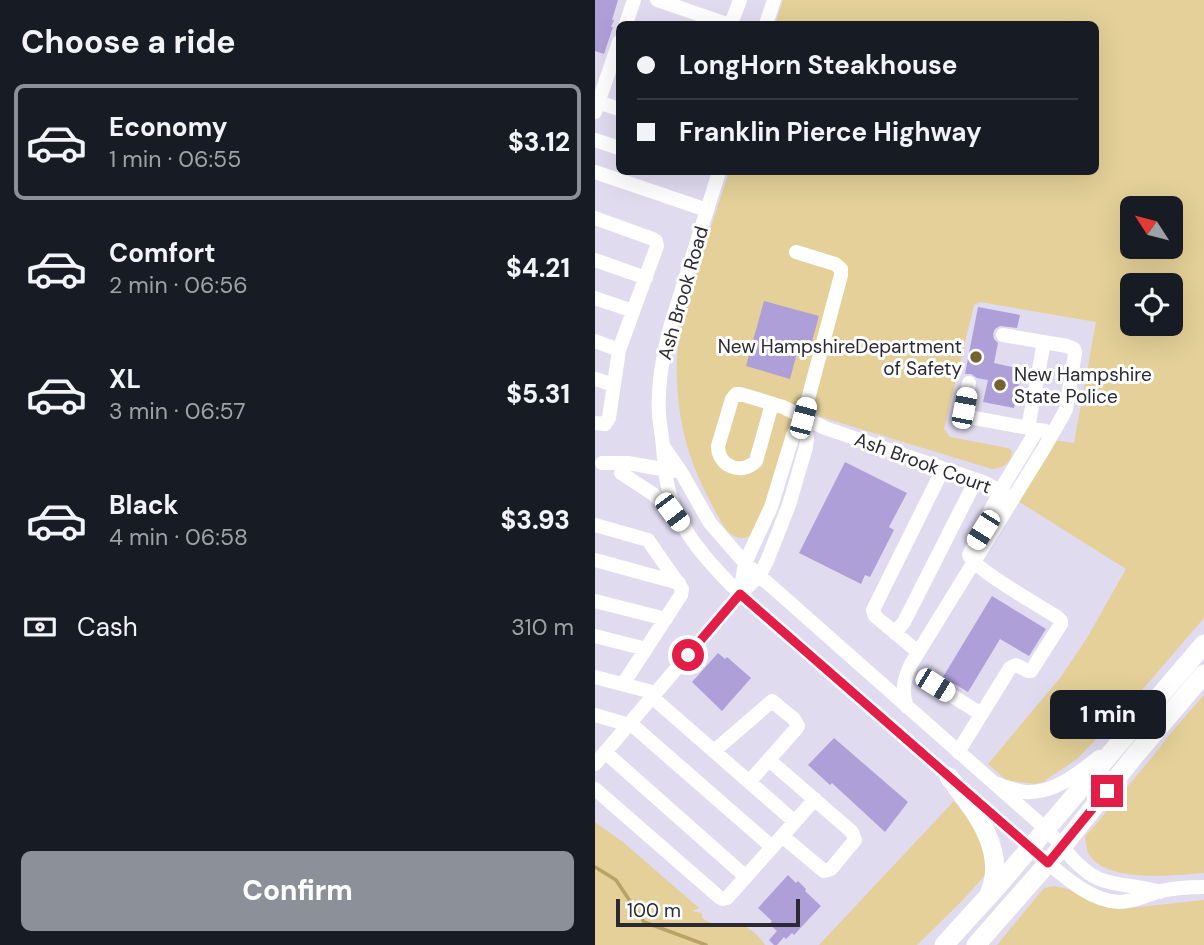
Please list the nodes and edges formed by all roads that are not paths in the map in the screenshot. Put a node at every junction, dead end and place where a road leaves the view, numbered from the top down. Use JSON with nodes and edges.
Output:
{"nodes":[{"id":1,"x":634,"y":0,"type":"edge"},
{"id":2,"x":657,"y":0,"type":"edge"},
{"id":3,"x":740,"y":0,"type":"edge"},
{"id":4,"x":771,"y":1,"type":"edge"},
{"id":5,"x":627,"y":21,"type":"edge"},
{"id":6,"x":720,"y":21,"type":"edge"},
{"id":7,"x":730,"y":21,"type":"edge"},
{"id":8,"x":767,"y":21,"type":"edge"},
{"id":9,"x":615,"y":66,"type":"edge"},
{"id":10,"x":597,"y":107,"type":"edge"},
{"id":11,"x":616,"y":109,"type":"edge"},
{"id":12,"x":595,"y":140,"type":"edge"},
{"id":13,"x":616,"y":147,"type":"edge"},
{"id":14,"x":595,"y":172,"type":"edge"},
{"id":15,"x":718,"y":175,"type":"edge"},
{"id":16,"x":706,"y":210,"type":"junction"},
{"id":17,"x":595,"y":218,"type":"edge"},
{"id":18,"x":796,"y":252,"type":"dead end"},
{"id":19,"x":595,"y":260,"type":"edge"},
{"id":20,"x":646,"y":278,"type":"junction"},
{"id":21,"x":595,"y":298,"type":"edge"},
{"id":22,"x":633,"y":311,"type":"junction"},
{"id":23,"x":1003,"y":335,"type":"dead end"},
{"id":24,"x":595,"y":341,"type":"edge"},
{"id":25,"x":1044,"y":342,"type":"junction"},
{"id":26,"x":619,"y":350,"type":"junction"},
{"id":27,"x":595,"y":379,"type":"edge"},
{"id":28,"x":969,"y":383,"type":"dead end"},
{"id":29,"x":614,"y":385,"type":"junction"},
{"id":30,"x":772,"y":404,"type":"junction"},
{"id":31,"x":803,"y":418,"type":"junction"},
{"id":32,"x":595,"y":423,"type":"edge"},
{"id":33,"x":1033,"y":429,"type":"junction"},
{"id":34,"x":1053,"y":433,"type":"junction"},
{"id":35,"x":663,"y":445,"type":"junction"},
{"id":36,"x":599,"y":462,"type":"edge"},
{"id":37,"x":943,"y":468,"type":"junction"},
{"id":38,"x":664,"y":469,"type":"junction"},
{"id":39,"x":681,"y":472,"type":"junction"},
{"id":40,"x":621,"y":473,"type":"junction"},
{"id":41,"x":976,"y":480,"type":"junction"},
{"id":42,"x":666,"y":484,"type":"junction"},
{"id":43,"x":1007,"y":495,"type":"junction"},
{"id":44,"x":595,"y":525,"type":"edge"},
{"id":45,"x":686,"y":530,"type":"junction"},
{"id":46,"x":595,"y":561,"type":"edge"},
{"id":47,"x":974,"y":562,"type":"junction"},
{"id":48,"x":745,"y":563,"type":"junction"},
{"id":49,"x":758,"y":576,"type":"junction"},
{"id":50,"x":679,"y":583,"type":"junction"},
{"id":51,"x":740,"y":594,"type":"junction"},
{"id":52,"x":595,"y":601,"type":"edge"},
{"id":53,"x":666,"y":619,"type":"junction"},
{"id":54,"x":895,"y":633,"type":"junction"},
{"id":55,"x":595,"y":636,"type":"edge"},
{"id":56,"x":1204,"y":644,"type":"edge"},
{"id":57,"x":646,"y":649,"type":"junction"},
{"id":58,"x":919,"y":652,"type":"junction"},
{"id":59,"x":1204,"y":674,"type":"edge"},
{"id":60,"x":595,"y":677,"type":"edge"},
{"id":61,"x":623,"y":684,"type":"junction"},
{"id":62,"x":935,"y":685,"type":"dead end"},
{"id":63,"x":654,"y":695,"type":"junction"},
{"id":64,"x":908,"y":708,"type":"junction"},
{"id":65,"x":981,"y":714,"type":"junction"},
{"id":66,"x":595,"y":715,"type":"edge"},
{"id":67,"x":630,"y":724,"type":"junction"},
{"id":68,"x":1127,"y":734,"type":"junction"},
{"id":69,"x":713,"y":751,"type":"junction"},
{"id":70,"x":605,"y":752,"type":"junction"},
{"id":71,"x":958,"y":752,"type":"junction"},
{"id":72,"x":769,"y":760,"type":"junction"},
{"id":73,"x":595,"y":764,"type":"edge"},
{"id":74,"x":949,"y":778,"type":"junction"},
{"id":75,"x":749,"y":782,"type":"junction"},
{"id":76,"x":993,"y":783,"type":"junction"},
{"id":77,"x":595,"y":789,"type":"edge"},
{"id":78,"x":815,"y":799,"type":"junction"},
{"id":79,"x":795,"y":822,"type":"junction"},
{"id":80,"x":1046,"y":829,"type":"junction"},
{"id":81,"x":777,"y":842,"type":"junction"},
{"id":82,"x":1062,"y":847,"type":"junction"},
{"id":83,"x":1030,"y":848,"type":"junction"},
{"id":84,"x":1048,"y":863,"type":"junction"},
{"id":85,"x":746,"y":877,"type":"junction"},
{"id":86,"x":1204,"y":887,"type":"edge"},
{"id":87,"x":1160,"y":892,"type":"junction"},
{"id":88,"x":989,"y":896,"type":"junction"},
{"id":89,"x":944,"y":945,"type":"edge"},
{"id":90,"x":976,"y":945,"type":"edge"}],
"edges":[{"from":1,"to":5,"type":"street"},
{"from":2,"to":6,"type":"street"},
{"from":3,"to":7,"type":"street"},
{"from":4,"to":8,"type":"street"},
{"from":9,"to":10,"type":"street"},
{"from":10,"to":11,"type":"street"},
{"from":12,"to":13,"type":"street"},
{"from":14,"to":16,"type":"street"},
{"from":15,"to":16,"type":"street","name":"Ash Brook Road"},
{"from":16,"to":35,"type":"street","name":"Ash Brook Road"},
{"from":17,"to":20,"type":"street"},
{"from":18,"to":31,"type":"street"},
{"from":19,"to":20,"type":"street"},
{"from":20,"to":22,"type":"street"},
{"from":21,"to":22,"type":"street"},
{"from":22,"to":26,"type":"street"},
{"from":23,"to":25,"type":"street"},
{"from":24,"to":26,"type":"street"},
{"from":25,"to":33,"type":"street"},
{"from":25,"to":34,"type":"street"},
{"from":26,"to":29,"type":"street"},
{"from":27,"to":29,"type":"street"},
{"from":28,"to":33,"type":"street"},
{"from":29,"to":32,"type":"street"},
{"from":30,"to":30,"type":"street","name":"Ash Brook Court"},
{"from":30,"to":31,"type":"street","name":"Ash Brook Court"},
{"from":31,"to":37,"type":"street","name":"Ash Brook Court"},
{"from":31,"to":48,"type":"street"},
{"from":31,"to":49,"type":"street"},
{"from":33,"to":34,"type":"street"},
{"from":33,"to":43,"type":"street"},
{"from":34,"to":43,"type":"street"},
{"from":35,"to":38,"type":"street","name":"Ash Brook Road"},
{"from":35,"to":39,"type":"street"},
{"from":36,"to":38,"type":"street"},
{"from":36,"to":40,"type":"street"},
{"from":37,"to":41,"type":"street","name":"Ash Brook Court"},
{"from":37,"to":54,"type":"street"},
{"from":38,"to":39,"type":"street"},
{"from":38,"to":42,"type":"street","name":"Ash Brook Road"},
{"from":39,"to":48,"type":"street"},
{"from":40,"to":42,"type":"street"},
{"from":40,"to":45,"type":"street"},
{"from":41,"to":43,"type":"street","name":"Ash Brook Court"},
{"from":41,"to":54,"type":"street"},
{"from":42,"to":45,"type":"street","name":"Ash Brook Road"},
{"from":43,"to":47,"type":"street","name":"Ash Brook Court"},
{"from":44,"to":50,"type":"street"},
{"from":45,"to":51,"type":"street","name":"Ash Brook Road"},
{"from":46,"to":50,"type":"street"},
{"from":47,"to":58,"type":"street","name":"Ash Brook Court"},
{"from":47,"to":65,"type":"street"},
{"from":48,"to":49,"type":"street"},
{"from":48,"to":51,"type":"street"},
{"from":49,"to":51,"type":"street"},
{"from":49,"to":64,"type":"street"},
{"from":50,"to":53,"type":"street"},
{"from":51,"to":63,"type":"street"},
{"from":51,"to":74,"type":"street","name":"Ash Brook Road"},
{"from":52,"to":53,"type":"street"},
{"from":53,"to":57,"type":"street"},
{"from":54,"to":58,"type":"street"},
{"from":55,"to":57,"type":"street"},
{"from":56,"to":68,"type":"highway"},
{"from":57,"to":61,"type":"street"},
{"from":58,"to":64,"type":"street","name":"Ash Brook Court"},
{"from":59,"to":82,"type":"highway"},
{"from":60,"to":61,"type":"street"},
{"from":61,"to":63,"type":"street"},
{"from":62,"to":65,"type":"street"},
{"from":63,"to":67,"type":"street"},
{"from":63,"to":69,"type":"street"},
{"from":64,"to":71,"type":"street"},
{"from":65,"to":71,"type":"street"},
{"from":66,"to":67,"type":"street"},
{"from":67,"to":70,"type":"street"},
{"from":67,"to":81,"type":"street"},
{"from":68,"to":76,"type":"street"},
{"from":68,"to":80,"type":"highway"},
{"from":69,"to":72,"type":"street"},
{"from":69,"to":75,"type":"street"},
{"from":70,"to":73,"type":"street"},
{"from":70,"to":85,"type":"street"},
{"from":71,"to":76,"type":"street"},
{"from":72,"to":75,"type":"street"},
{"from":72,"to":78,"type":"street"},
{"from":74,"to":83,"type":"street","name":"Ash Brook Road"},
{"from":74,"to":88,"type":"highway"},
{"from":75,"to":79,"type":"street"},
{"from":76,"to":80,"type":"street"},
{"from":77,"to":85,"type":"street"},
{"from":78,"to":79,"type":"street"},
{"from":78,"to":81,"type":"street"},
{"from":79,"to":81,"type":"street"},
{"from":80,"to":82,"type":"street"},
{"from":80,"to":83,"type":"highway"},
{"from":81,"to":85,"type":"street"},
{"from":82,"to":84,"type":"highway"},
{"from":82,"to":87,"type":"street"},
{"from":83,"to":84,"type":"street","name":"Ash Brook Road"},
{"from":83,"to":88,"type":"highway"},
{"from":84,"to":87,"type":"street","name":"Ash Brook Road"},
{"from":84,"to":90,"type":"highway"},
{"from":86,"to":87,"type":"street"},
{"from":88,"to":89,"type":"highway"}]}
